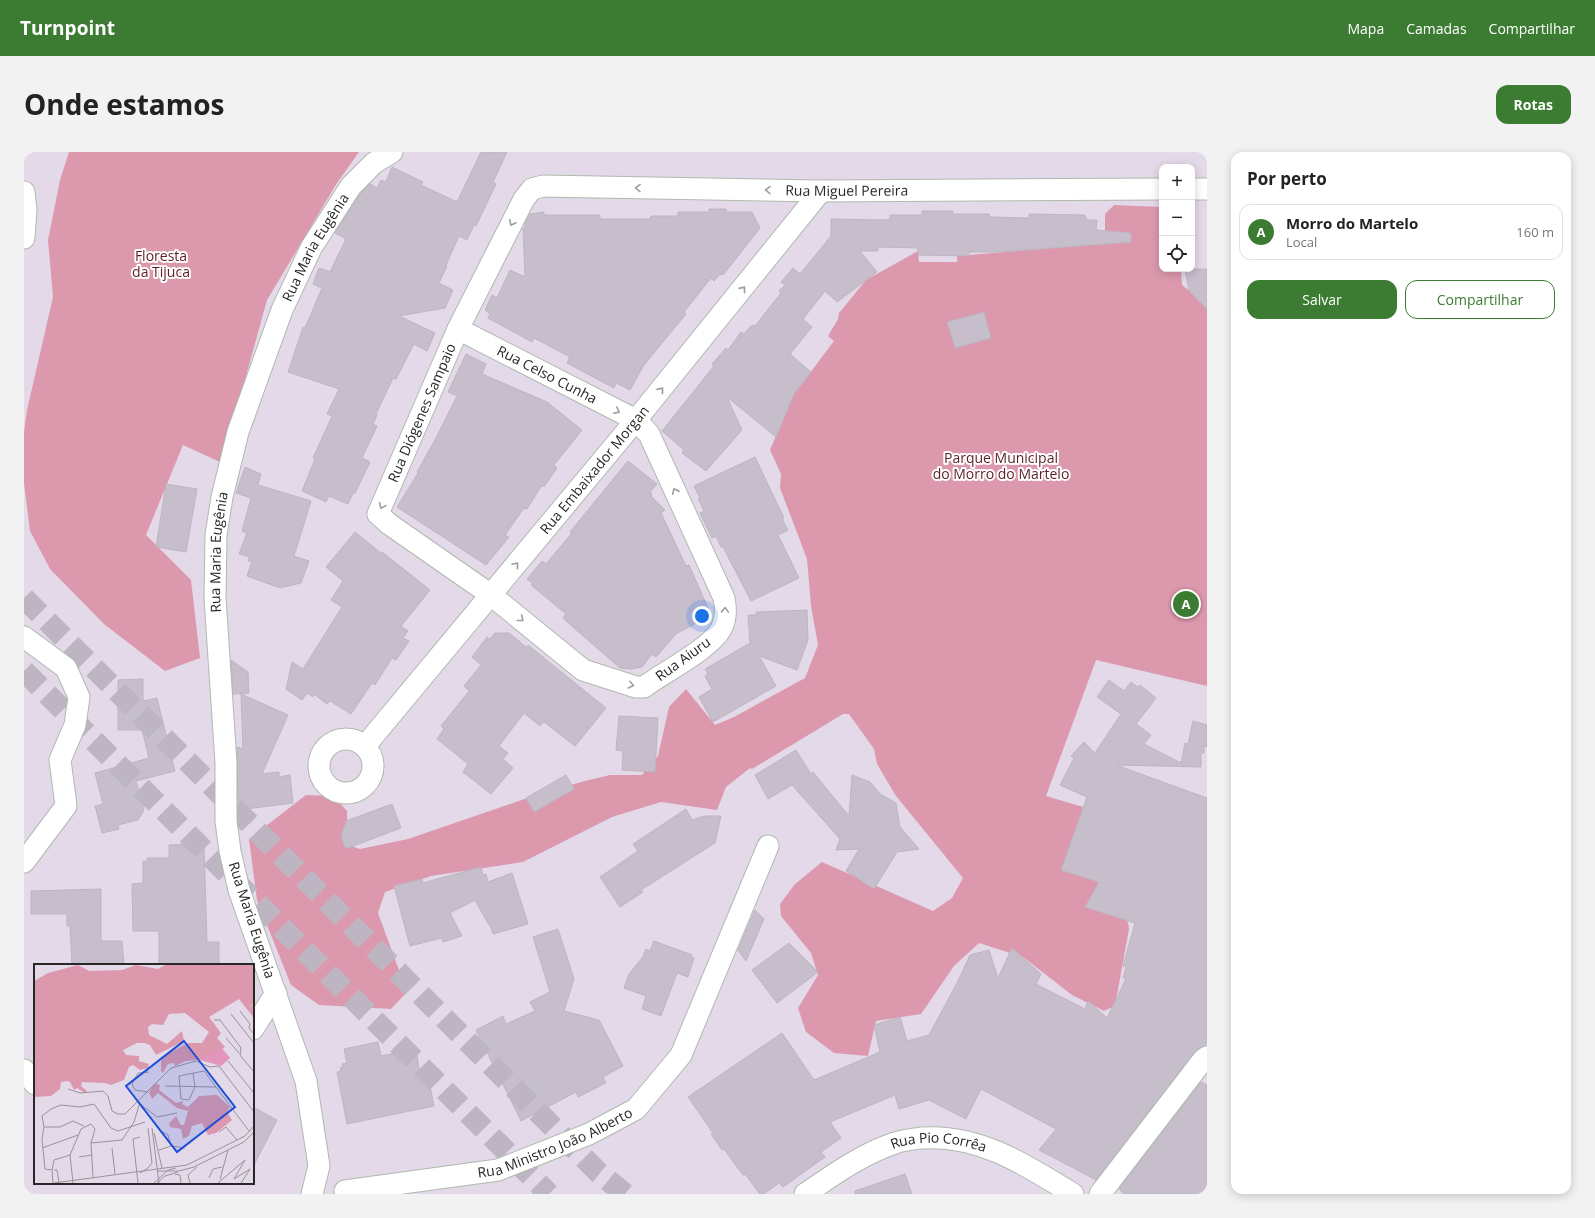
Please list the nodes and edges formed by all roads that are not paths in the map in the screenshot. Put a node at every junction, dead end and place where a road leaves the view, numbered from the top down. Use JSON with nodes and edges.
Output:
{"nodes":[{"id":1,"x":392,"y":152,"type":"edge"},
{"id":2,"x":532,"y":189,"type":"joint"},
{"id":3,"x":1159,"y":189,"type":"edge"},
{"id":4,"x":1195,"y":189,"type":"edge"},
{"id":5,"x":1207,"y":189,"type":"edge"},
{"id":6,"x":821,"y":191,"type":"junction"},
{"id":7,"x":24,"y":192,"type":"edge"},
{"id":8,"x":24,"y":238,"type":"edge"},
{"id":9,"x":458,"y":329,"type":"junction"},
{"id":10,"x":636,"y":420,"type":"junction"},
{"id":11,"x":491,"y":595,"type":"junction"},
{"id":12,"x":24,"y":637,"type":"edge"},
{"id":13,"x":365,"y":746,"type":"dead end"},
{"id":14,"x":768,"y":846,"type":"dead end"},
{"id":15,"x":24,"y":862,"type":"edge"},
{"id":16,"x":276,"y":993,"type":"junction"},
{"id":17,"x":254,"y":1028,"type":"edge"},
{"id":18,"x":1207,"y":1057,"type":"edge"},
{"id":19,"x":24,"y":1070,"type":"edge"},
{"id":20,"x":34,"y":1083,"type":"edge"},
{"id":21,"x":318,"y":1166,"type":"junction"},
{"id":22,"x":346,"y":1192,"type":"edge"},
{"id":23,"x":312,"y":1194,"type":"edge"},
{"id":24,"x":805,"y":1194,"type":"edge"},
{"id":25,"x":1073,"y":1194,"type":"edge"},
{"id":26,"x":1100,"y":1194,"type":"edge"}],
"edges":[{"from":1,"to":16,"type":"street","name":"Rua Maria Eugênia"},
{"from":6,"to":2,"type":"street","name":"Rua Miguel Pereira","one_way":true},
{"from":2,"to":9,"type":"street","name":"Rua Diógenes Sampaio","one_way":true},
{"from":3,"to":6,"type":"street","name":"Rua Miguel Pereira"},
{"from":4,"to":5,"type":"street"},
{"from":10,"to":6,"type":"street","name":"Rua Embaixador Morgan","one_way":true},
{"from":7,"to":8,"type":"street"},
{"from":9,"to":10,"type":"street","name":"Rua Celso Cunha","one_way":true},
{"from":9,"to":11,"type":"street","name":"Rua Diógenes Sampaio","one_way":true},
{"from":11,"to":10,"type":"street","name":"Rua Embaixador Morgan","one_way":true},
{"from":11,"to":10,"type":"street","name":"Rua Aiuru","one_way":true},
{"from":11,"to":13,"type":"street","name":"Rua Embaixador Morgan"},
{"from":12,"to":15,"type":"street"},
{"from":14,"to":22,"type":"street","name":"Rua Ministro João Alberto"},
{"from":16,"to":17,"type":"street"},
{"from":16,"to":21,"type":"street","name":"Rua Maria Eugênia"},
{"from":18,"to":26,"type":"street"},
{"from":19,"to":20,"type":"street"},
{"from":21,"to":22,"type":"street"},
{"from":21,"to":23,"type":"street"},
{"from":24,"to":25,"type":"street","name":"Rua Pio Corrêa"}]}
